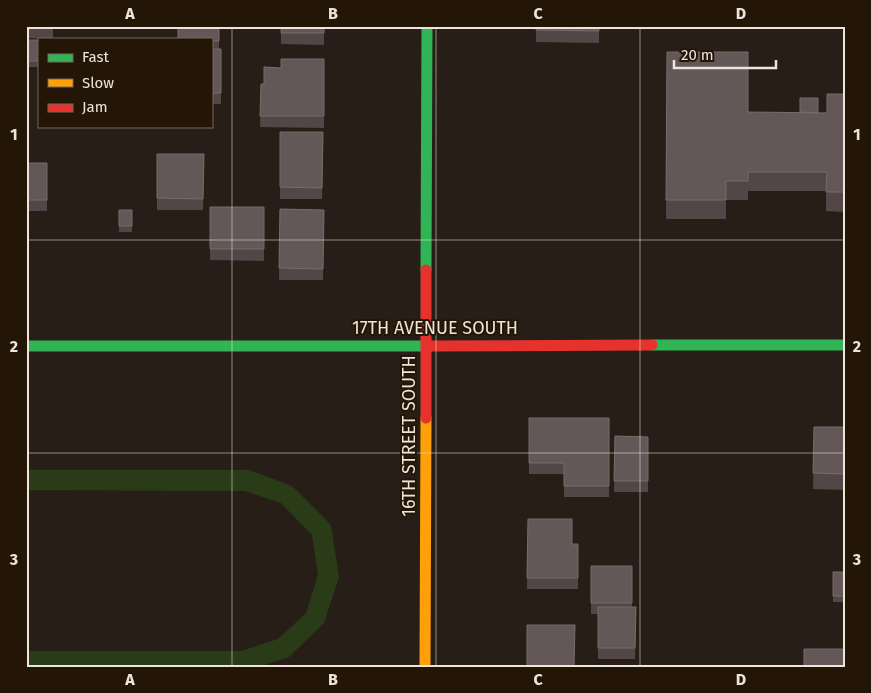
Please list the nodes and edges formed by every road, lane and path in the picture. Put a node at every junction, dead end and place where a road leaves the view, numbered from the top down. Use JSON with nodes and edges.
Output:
{"nodes":[{"id":1,"x":427,"y":26,"type":"edge"},
{"id":2,"x":845,"y":345,"type":"edge"},
{"id":3,"x":26,"y":346,"type":"edge"},
{"id":4,"x":426,"y":346,"type":"junction"},
{"id":5,"x":425,"y":667,"type":"edge"}],
"edges":[{"from":1,"to":4,"type":"street","name":"16TH STREET SOUTH"},
{"from":2,"to":4,"type":"street","name":"17TH AVENUE SOUTH"},
{"from":3,"to":4,"type":"street","name":"17TH AVENUE SOUTH"},
{"from":4,"to":5,"type":"street","name":"16TH STREET SOUTH"}]}
